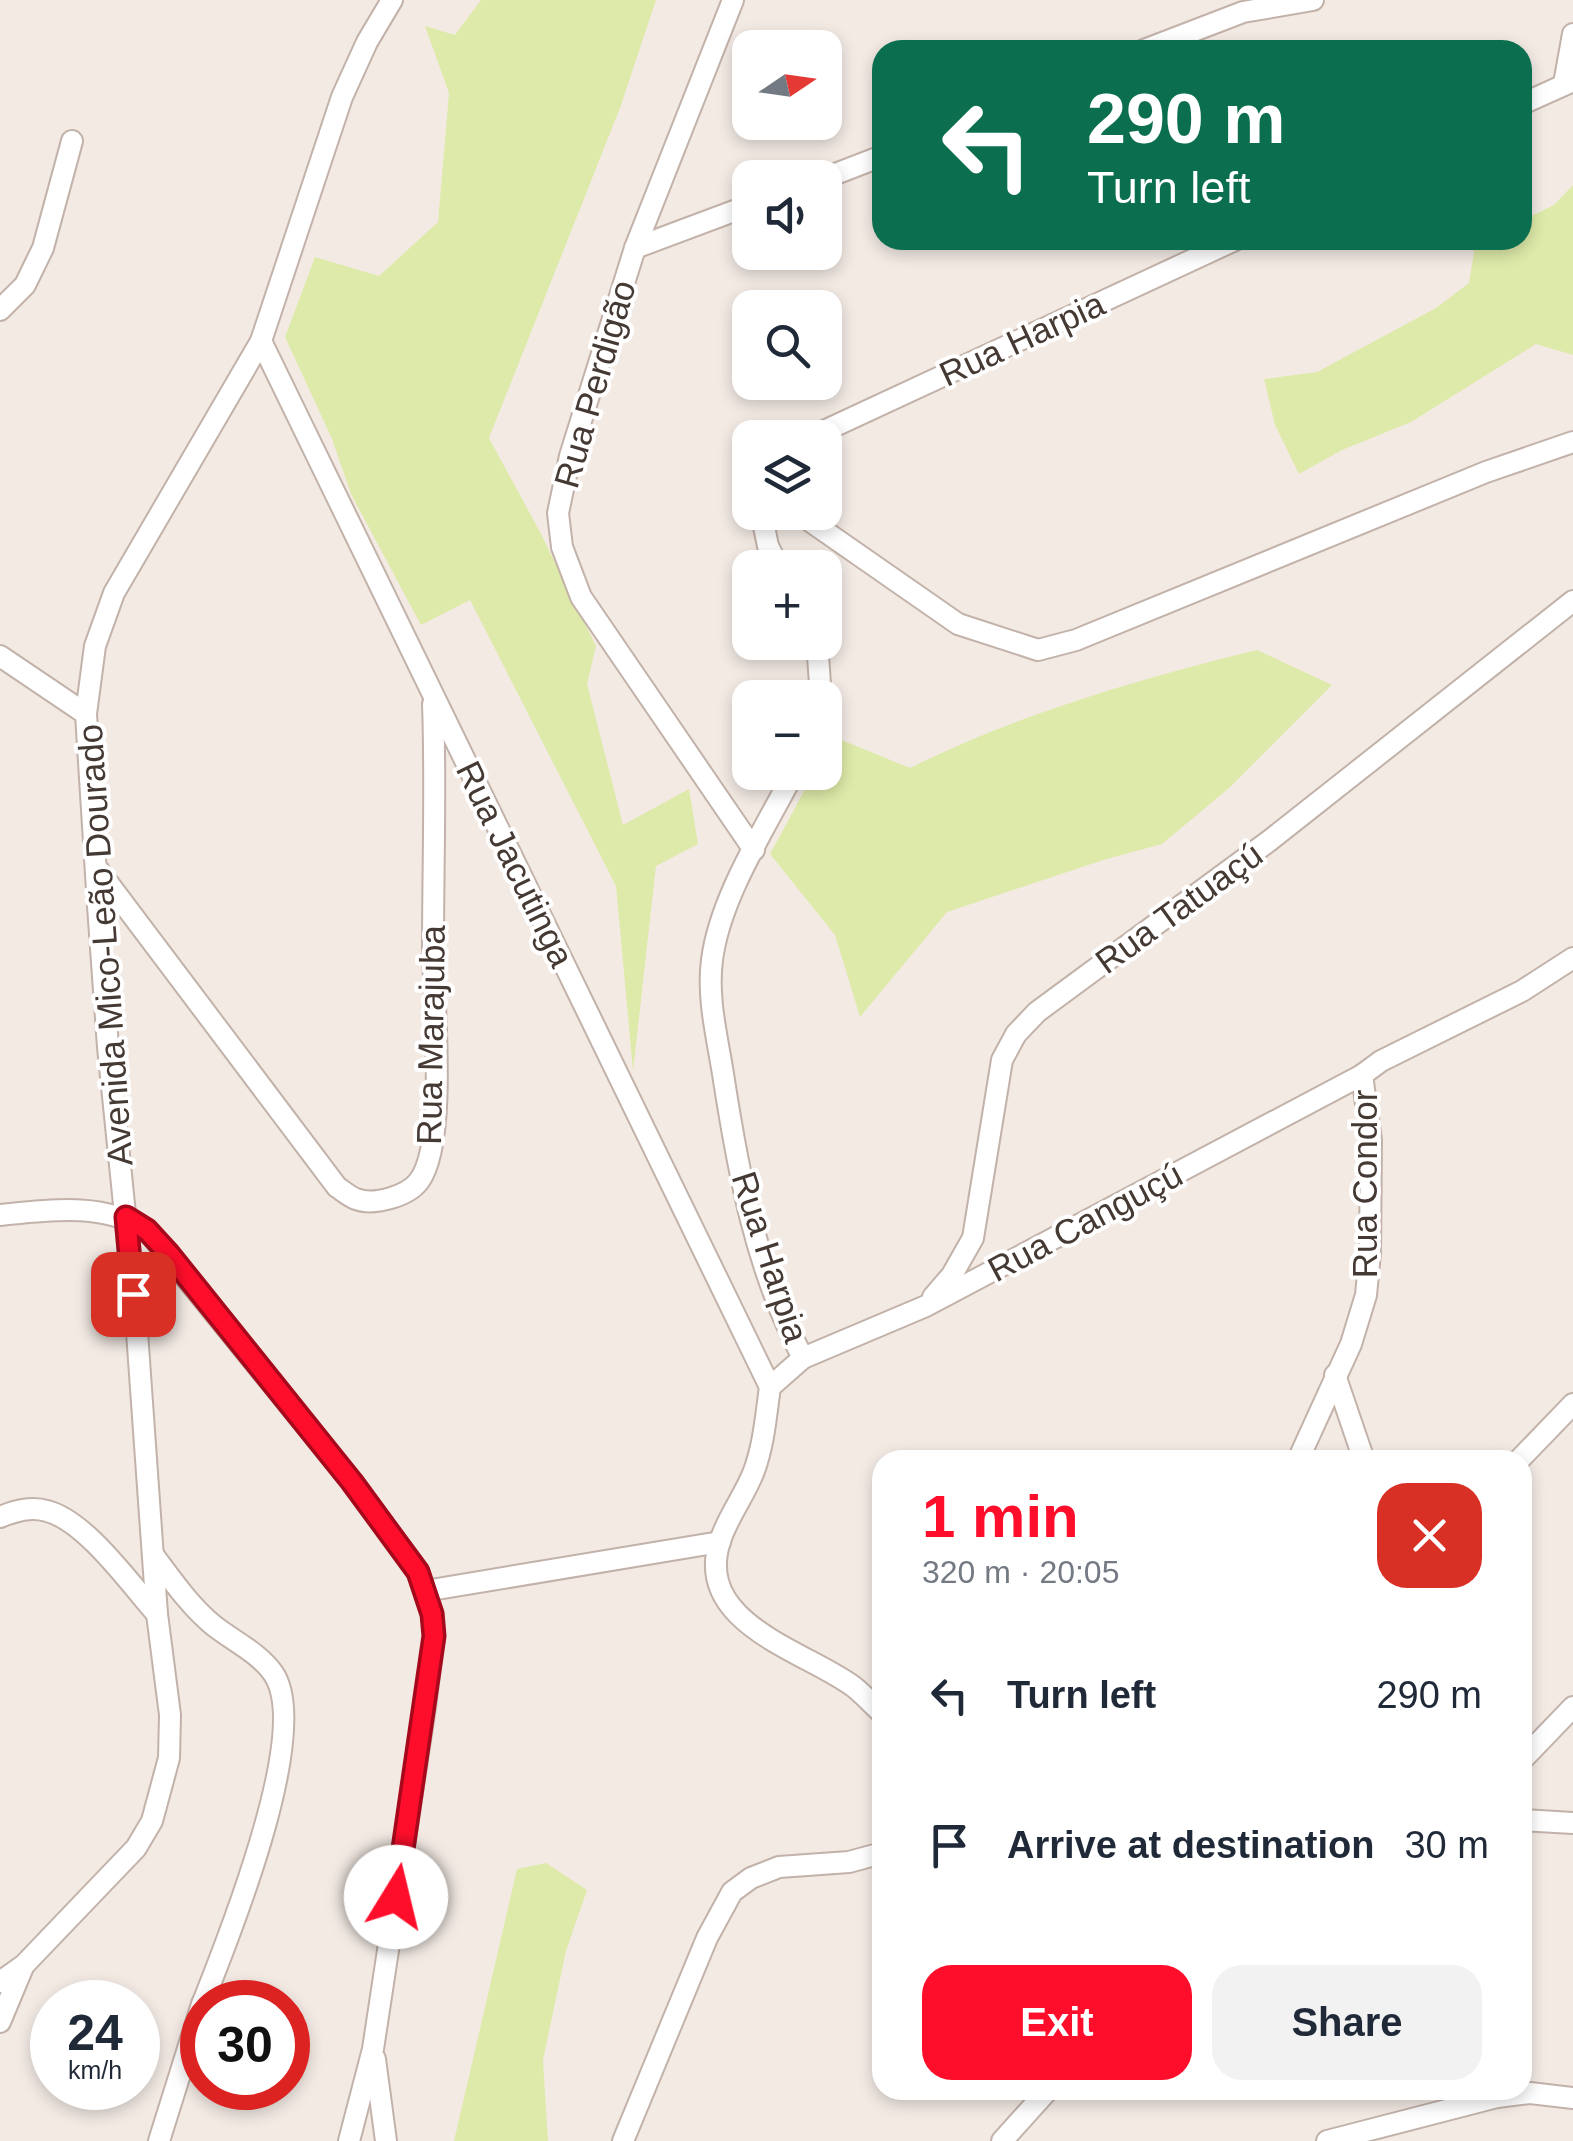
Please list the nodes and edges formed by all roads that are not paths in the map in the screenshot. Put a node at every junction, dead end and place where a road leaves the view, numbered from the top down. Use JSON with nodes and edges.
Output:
{"nodes":[{"id":1,"x":392,"y":0,"type":"edge"},
{"id":2,"x":733,"y":0,"type":"edge"},
{"id":3,"x":1313,"y":0,"type":"edge"},
{"id":4,"x":1573,"y":34,"type":"edge"},
{"id":5,"x":1170,"y":40,"type":"edge"},
{"id":6,"x":1569,"y":82,"type":"edge"},
{"id":7,"x":1532,"y":99,"type":"edge"},
{"id":8,"x":72,"y":141,"type":"dead end"},
{"id":9,"x":872,"y":160,"type":"edge"},
{"id":10,"x":842,"y":171,"type":"edge"},
{"id":11,"x":732,"y":213,"type":"edge"},
{"id":12,"x":636,"y":248,"type":"junction"},
{"id":13,"x":1213,"y":250,"type":"edge"},
{"id":14,"x":0,"y":310,"type":"edge"},
{"id":15,"x":260,"y":341,"type":"junction"},
{"id":16,"x":842,"y":423,"type":"edge"},
{"id":17,"x":1573,"y":442,"type":"edge"},
{"id":18,"x":824,"y":530,"type":"edge"},
{"id":19,"x":1573,"y":602,"type":"edge"},
{"id":20,"x":0,"y":656,"type":"edge"},
{"id":21,"x":432,"y":694,"type":"junction"},
{"id":22,"x":86,"y":714,"type":"junction"},
{"id":23,"x":785,"y":790,"type":"edge"},
{"id":24,"x":754,"y":850,"type":"junction"},
{"id":25,"x":96,"y":868,"type":"junction"},
{"id":26,"x":1573,"y":958,"type":"edge"},
{"id":27,"x":1362,"y":1076,"type":"junction"},
{"id":28,"x":0,"y":1215,"type":"edge"},
{"id":29,"x":126,"y":1217,"type":"junction"},
{"id":30,"x":926,"y":1306,"type":"junction"},
{"id":31,"x":803,"y":1358,"type":"junction"},
{"id":32,"x":1335,"y":1375,"type":"junction"},
{"id":33,"x":770,"y":1387,"type":"junction"},
{"id":34,"x":1573,"y":1404,"type":"edge"},
{"id":35,"x":1302,"y":1450,"type":"edge"},
{"id":36,"x":1361,"y":1450,"type":"edge"},
{"id":37,"x":1529,"y":1450,"type":"edge"},
{"id":38,"x":0,"y":1518,"type":"edge"},
{"id":39,"x":720,"y":1542,"type":"junction"},
{"id":40,"x":154,"y":1556,"type":"junction"},
{"id":41,"x":425,"y":1591,"type":"junction"},
{"id":42,"x":157,"y":1614,"type":"junction"},
{"id":43,"x":872,"y":1704,"type":"edge"},
{"id":44,"x":1573,"y":1708,"type":"edge"},
{"id":45,"x":1532,"y":1750,"type":"edge"},
{"id":46,"x":1532,"y":1821,"type":"edge"},
{"id":47,"x":1573,"y":1823,"type":"edge"},
{"id":48,"x":872,"y":1856,"type":"edge"},
{"id":49,"x":24,"y":1965,"type":"junction"},
{"id":50,"x":211,"y":1980,"type":"edge"},
{"id":51,"x":0,"y":1982,"type":"edge"},
{"id":52,"x":0,"y":2022,"type":"edge"},
{"id":53,"x":373,"y":2049,"type":"junction"},
{"id":54,"x":180,"y":2074,"type":"edge"},
{"id":55,"x":1532,"y":2093,"type":"edge"},
{"id":56,"x":1573,"y":2098,"type":"edge"},
{"id":57,"x":1039,"y":2100,"type":"edge"},
{"id":58,"x":1485,"y":2100,"type":"edge"},
{"id":59,"x":158,"y":2141,"type":"edge"},
{"id":60,"x":349,"y":2141,"type":"edge"},
{"id":61,"x":386,"y":2141,"type":"edge"},
{"id":62,"x":623,"y":2141,"type":"edge"},
{"id":63,"x":1002,"y":2141,"type":"edge"},
{"id":64,"x":1326,"y":2141,"type":"edge"}],
"edges":[{"from":1,"to":15,"type":"street","name":"Avenida Mico-Leão Dourado"},
{"from":2,"to":12,"type":"street","name":"Rua Perdigão"},
{"from":3,"to":5,"type":"street"},
{"from":4,"to":6,"type":"street"},
{"from":6,"to":7,"type":"street"},
{"from":8,"to":14,"type":"street"},
{"from":9,"to":10,"type":"street"},
{"from":11,"to":12,"type":"street"},
{"from":12,"to":24,"type":"street","name":"Rua Perdigão"},
{"from":13,"to":16,"type":"street","name":"Rua Harpia"},
{"from":15,"to":21,"type":"street","name":"Rua Jacutinga"},
{"from":15,"to":22,"type":"street","name":"Avenida Mico-Leão Dourado"},
{"from":17,"to":18,"type":"street"},
{"from":19,"to":30,"type":"street","name":"Rua Tatuaçú"},
{"from":20,"to":22,"type":"street"},
{"from":21,"to":25,"type":"street","name":"Rua Marajuba"},
{"from":21,"to":33,"type":"street","name":"Rua Jacutinga"},
{"from":22,"to":25,"type":"street","name":"Avenida Mico-Leão Dourado"},
{"from":23,"to":24,"type":"street","name":"Rua Harpia"},
{"from":24,"to":31,"type":"street","name":"Rua Harpia"},
{"from":25,"to":29,"type":"street","name":"Avenida Mico-Leão Dourado"},
{"from":26,"to":27,"type":"street","name":"Rua Condor"},
{"from":27,"to":30,"type":"street","name":"Rua Canguçú"},
{"from":27,"to":32,"type":"street","name":"Rua Condor"},
{"from":28,"to":29,"type":"street"},
{"from":29,"to":40,"type":"street","name":"Avenida Mico-Leão Dourado"},
{"from":29,"to":41,"type":"street"},
{"from":30,"to":31,"type":"street","name":"Rua Canguçú"},
{"from":31,"to":33,"type":"street","name":"Rua Harpia"},
{"from":32,"to":35,"type":"street","name":"Rua Condor"},
{"from":32,"to":36,"type":"street"},
{"from":33,"to":39,"type":"street","name":"Rua Harpia"},
{"from":34,"to":37,"type":"street"},
{"from":38,"to":42,"type":"street"},
{"from":39,"to":41,"type":"street"},
{"from":39,"to":43,"type":"street"},
{"from":40,"to":42,"type":"street","name":"Avenida Mico-Leão Dourado"},
{"from":40,"to":50,"type":"street"},
{"from":41,"to":53,"type":"street"},
{"from":42,"to":49,"type":"street","name":"Avenida Mico-Leão Dourado"},
{"from":44,"to":45,"type":"street"},
{"from":46,"to":47,"type":"street"},
{"from":48,"to":62,"type":"street"},
{"from":49,"to":51,"type":"street"},
{"from":49,"to":52,"type":"street"},
{"from":53,"to":60,"type":"street"},
{"from":53,"to":61,"type":"street"},
{"from":54,"to":59,"type":"street"},
{"from":55,"to":56,"type":"street"},
{"from":57,"to":63,"type":"street"},
{"from":58,"to":64,"type":"street"}]}
